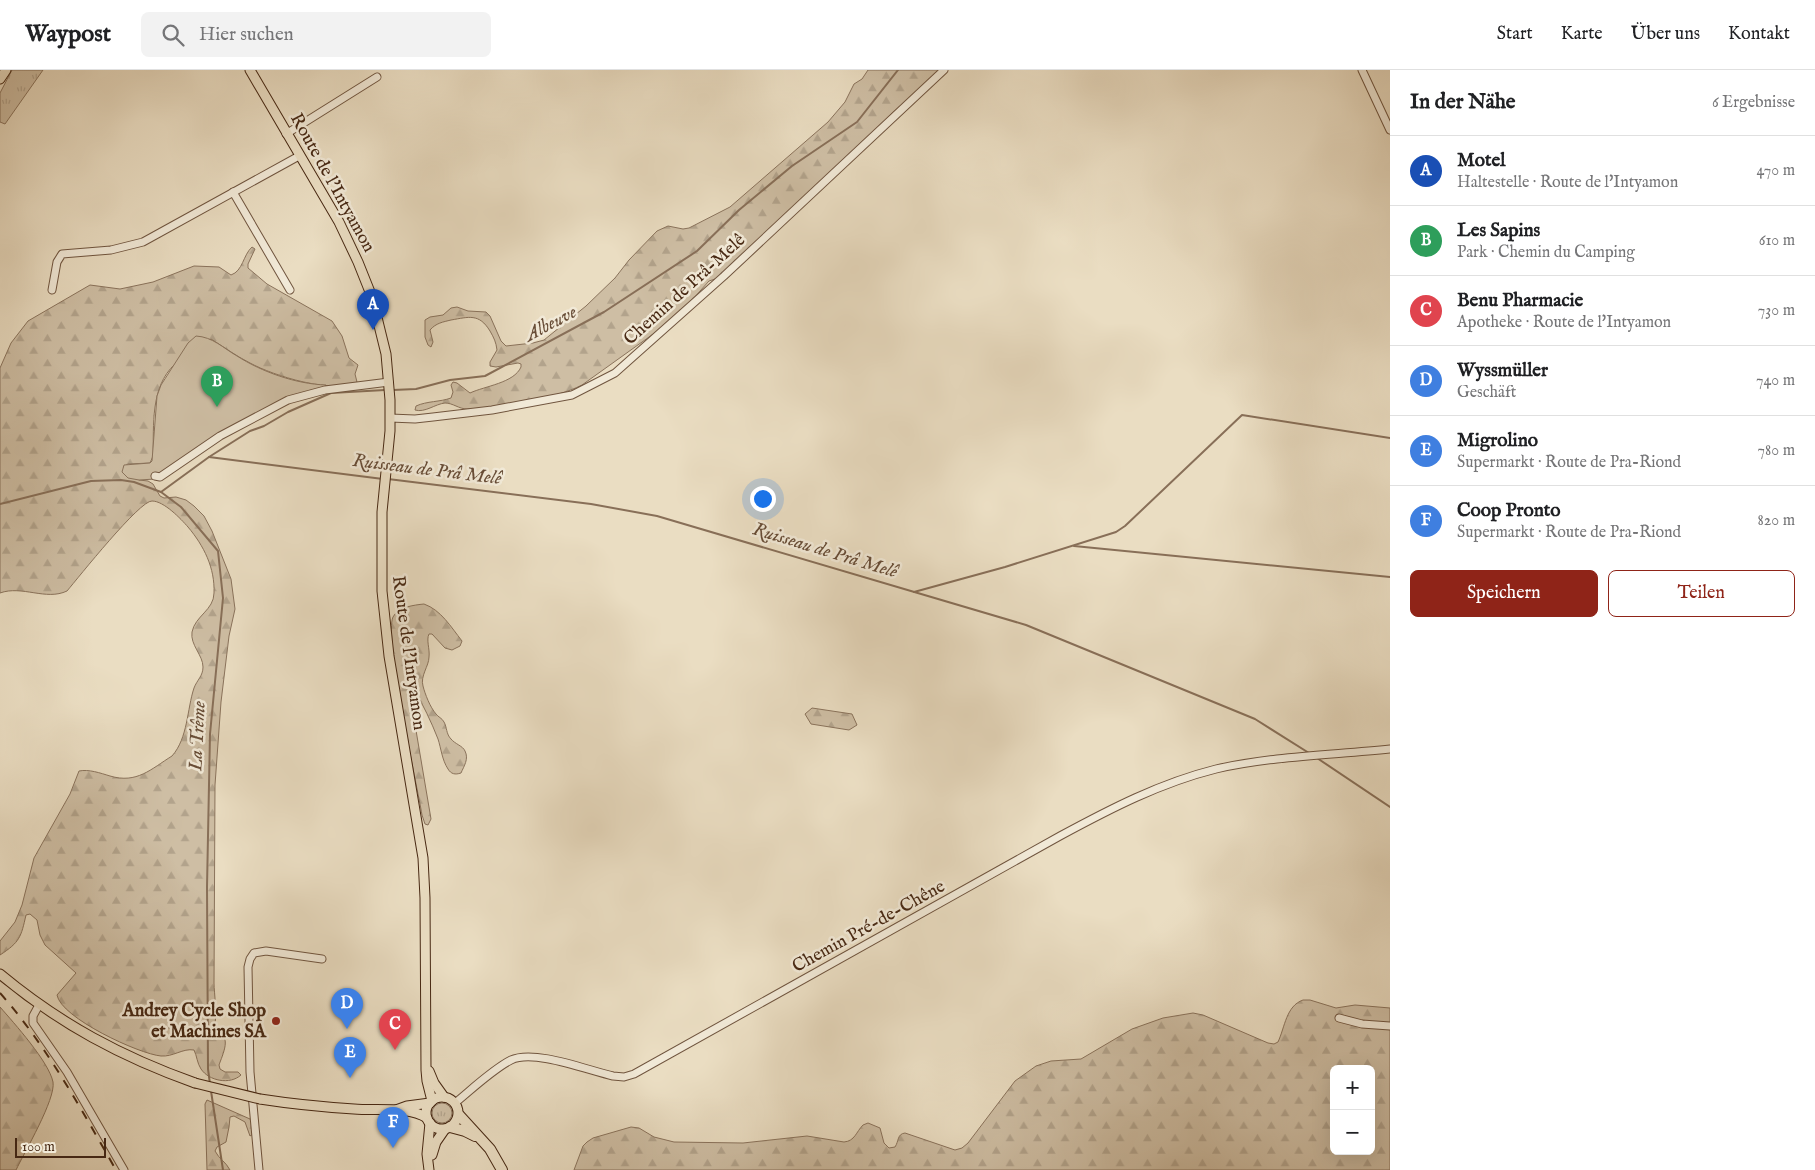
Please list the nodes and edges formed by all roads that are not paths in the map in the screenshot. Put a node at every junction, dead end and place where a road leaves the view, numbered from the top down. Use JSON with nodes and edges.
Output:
{"nodes":[{"id":1,"x":6,"y":70,"type":"edge"},
{"id":2,"x":250,"y":70,"type":"edge"},
{"id":3,"x":944,"y":70,"type":"edge"},
{"id":4,"x":1362,"y":70,"type":"edge"},
{"id":5,"x":377,"y":77,"type":"dead end"},
{"id":6,"x":0,"y":79,"type":"edge"},
{"id":7,"x":1390,"y":130,"type":"edge"},
{"id":8,"x":286,"y":134,"type":"junction"},
{"id":9,"x":299,"y":156,"type":"junction"},
{"id":10,"x":233,"y":192,"type":"junction"},
{"id":11,"x":52,"y":290,"type":"dead end"},
{"id":12,"x":290,"y":290,"type":"dead end"},
{"id":13,"x":389,"y":383,"type":"junction"},
{"id":14,"x":390,"y":418,"type":"junction"},
{"id":15,"x":155,"y":476,"type":"dead end"},
{"id":16,"x":1390,"y":749,"type":"edge"},
{"id":17,"x":322,"y":959,"type":"dead end"},
{"id":18,"x":0,"y":974,"type":"edge"},
{"id":19,"x":39,"y":1005,"type":"junction"},
{"id":20,"x":1339,"y":1018,"type":"dead end"},
{"id":21,"x":1390,"y":1026,"type":"edge"},
{"id":22,"x":426,"y":1061,"type":"junction"},
{"id":23,"x":444,"y":1096,"type":"junction"},
{"id":24,"x":431,"y":1102,"type":"junction"},
{"id":25,"x":455,"y":1103,"type":"junction"},
{"id":26,"x":396,"y":1110,"type":"junction"},
{"id":27,"x":459,"y":1115,"type":"junction"},
{"id":28,"x":428,"y":1120,"type":"junction"},
{"id":29,"x":448,"y":1128,"type":"junction"},
{"id":30,"x":482,"y":1140,"type":"junction"},
{"id":31,"x":124,"y":1170,"type":"edge"},
{"id":32,"x":259,"y":1170,"type":"edge"},
{"id":33,"x":430,"y":1170,"type":"edge"},
{"id":34,"x":502,"y":1170,"type":"edge"}],
"edges":[{"from":1,"to":6,"type":"main road"},
{"from":2,"to":8,"type":"main road","name":"Route de l'Intyamon"},
{"from":3,"to":14,"type":"street","name":"Chemin de Prâ-Melê"},
{"from":4,"to":7,"type":"street"},
{"from":5,"to":8,"type":"street"},
{"from":8,"to":9,"type":"main road","name":"Route de l'Intyamon"},
{"from":9,"to":10,"type":"street"},
{"from":9,"to":13,"type":"main road","name":"Route de l'Intyamon"},
{"from":10,"to":11,"type":"street"},
{"from":10,"to":12,"type":"street"},
{"from":13,"to":14,"type":"main road","name":"Route de l'Intyamon"},
{"from":13,"to":15,"type":"street"},
{"from":14,"to":22,"type":"main road","name":"Route de l'Intyamon"},
{"from":16,"to":25,"type":"street","name":"Chemin Pré-de-Chêne"},
{"from":17,"to":32,"type":"street"},
{"from":18,"to":19,"type":"main road"},
{"from":19,"to":26,"type":"main road","bridge":true},
{"from":19,"to":31,"type":"street"},
{"from":20,"to":21,"type":"street"},
{"from":22,"to":23,"type":"main road","name":"Route de l'Intyamon"},
{"from":22,"to":24,"type":"main road","name":"Route de l'Intyamon"},
{"from":23,"to":24,"type":"main road"},
{"from":23,"to":25,"type":"main road"},
{"from":24,"to":26,"type":"main road"},
{"from":24,"to":28,"type":"main road"},
{"from":25,"to":27,"type":"main road"},
{"from":26,"to":28,"type":"main road"},
{"from":27,"to":29,"type":"main road"},
{"from":27,"to":30,"type":"highway"},
{"from":28,"to":29,"type":"main road"},
{"from":28,"to":33,"type":"main road"},
{"from":29,"to":30,"type":"highway"},
{"from":29,"to":33,"type":"main road"},
{"from":30,"to":34,"type":"highway"}]}
